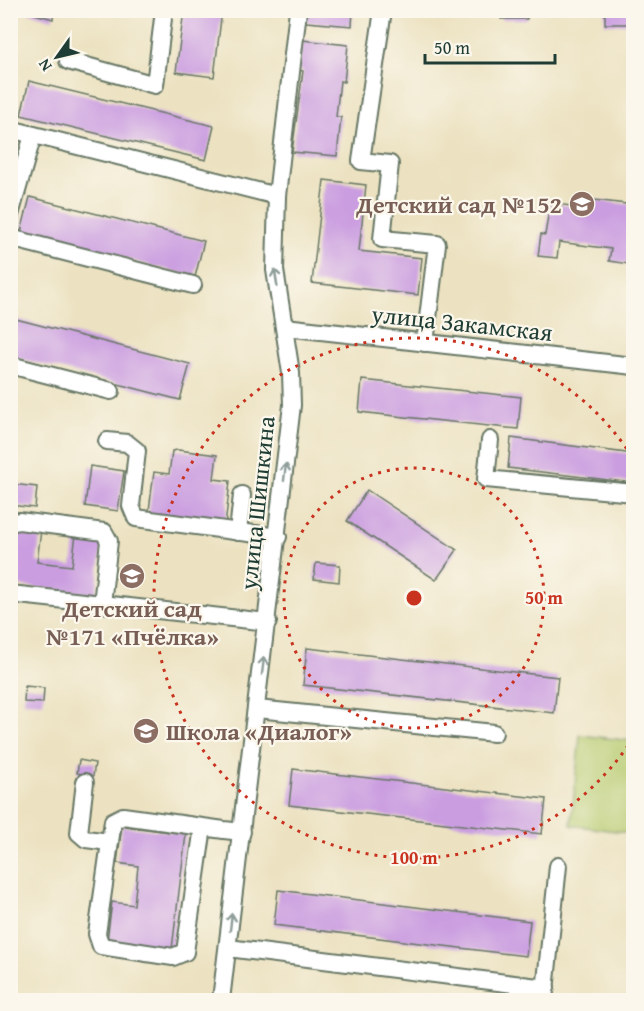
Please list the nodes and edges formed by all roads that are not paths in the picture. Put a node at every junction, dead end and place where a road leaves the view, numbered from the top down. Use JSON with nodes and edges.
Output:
{"nodes":[{"id":1,"x":164,"y":10,"type":"edge"},
{"id":2,"x":298,"y":10,"type":"edge"},
{"id":3,"x":383,"y":10,"type":"edge"},
{"id":4,"x":68,"y":62,"type":"dead end"},
{"id":5,"x":10,"y":129,"type":"edge"},
{"id":6,"x":33,"y":135,"type":"junction"},
{"id":7,"x":277,"y":196,"type":"junction"},
{"id":8,"x":10,"y":215,"type":"edge"},
{"id":9,"x":10,"y":238,"type":"edge"},
{"id":10,"x":193,"y":285,"type":"dead end"},
{"id":11,"x":285,"y":327,"type":"junction"},
{"id":12,"x":424,"y":343,"type":"junction"},
{"id":13,"x":10,"y":365,"type":"edge"},
{"id":14,"x":633,"y":366,"type":"edge"},
{"id":15,"x":111,"y":391,"type":"dead end"},
{"id":16,"x":490,"y":440,"type":"dead end"},
{"id":17,"x":107,"y":441,"type":"dead end"},
{"id":18,"x":633,"y":493,"type":"edge"},
{"id":19,"x":242,"y":495,"type":"dead end"},
{"id":20,"x":10,"y":523,"type":"edge"},
{"id":21,"x":238,"y":532,"type":"junction"},
{"id":22,"x":278,"y":537,"type":"junction"},
{"id":23,"x":10,"y":594,"type":"edge"},
{"id":24,"x":102,"y":604,"type":"junction"},
{"id":25,"x":268,"y":622,"type":"junction"},
{"id":26,"x":257,"y":709,"type":"junction"},
{"id":27,"x":494,"y":733,"type":"dead end"},
{"id":28,"x":85,"y":782,"type":"dead end"},
{"id":29,"x":203,"y":827,"type":"junction"},
{"id":30,"x":242,"y":832,"type":"junction"},
{"id":31,"x":109,"y":842,"type":"junction"},
{"id":32,"x":558,"y":866,"type":"dead end"},
{"id":33,"x":228,"y":948,"type":"junction"},
{"id":34,"x":545,"y":994,"type":"edge"},
{"id":35,"x":221,"y":1000,"type":"edge"}],
"edges":[{"from":1,"to":4,"type":"street"},
{"from":2,"to":7,"type":"street","name":"улица Шишкина"},
{"from":3,"to":12,"type":"street"},
{"from":5,"to":6,"type":"street"},
{"from":6,"to":7,"type":"street"},
{"from":6,"to":8,"type":"street"},
{"from":11,"to":7,"type":"street","name":"улица Шишкина","one_way":true},
{"from":9,"to":10,"type":"street"},
{"from":11,"to":12,"type":"street","name":"улица Закамская"},
{"from":22,"to":11,"type":"street","name":"улица Шишкина","one_way":true},
{"from":12,"to":14,"type":"street","name":"улица Закамская"},
{"from":13,"to":15,"type":"street"},
{"from":16,"to":18,"type":"street"},
{"from":17,"to":21,"type":"street"},
{"from":19,"to":21,"type":"street"},
{"from":20,"to":24,"type":"street"},
{"from":21,"to":22,"type":"street"},
{"from":22,"to":25,"type":"street","name":"улица Шишкина"},
{"from":23,"to":24,"type":"street"},
{"from":24,"to":25,"type":"street"},
{"from":26,"to":25,"type":"street","name":"улица Шишкина","one_way":true},
{"from":26,"to":27,"type":"street"},
{"from":26,"to":30,"type":"street","name":"улица Шишкина"},
{"from":28,"to":31,"type":"street"},
{"from":29,"to":30,"type":"street"},
{"from":29,"to":31,"type":"street"},
{"from":29,"to":31,"type":"street"},
{"from":33,"to":30,"type":"street","name":"улица Шишкина","one_way":true},
{"from":32,"to":34,"type":"street"},
{"from":33,"to":34,"type":"street"},
{"from":33,"to":35,"type":"street","name":"улица Шишкина"}]}
